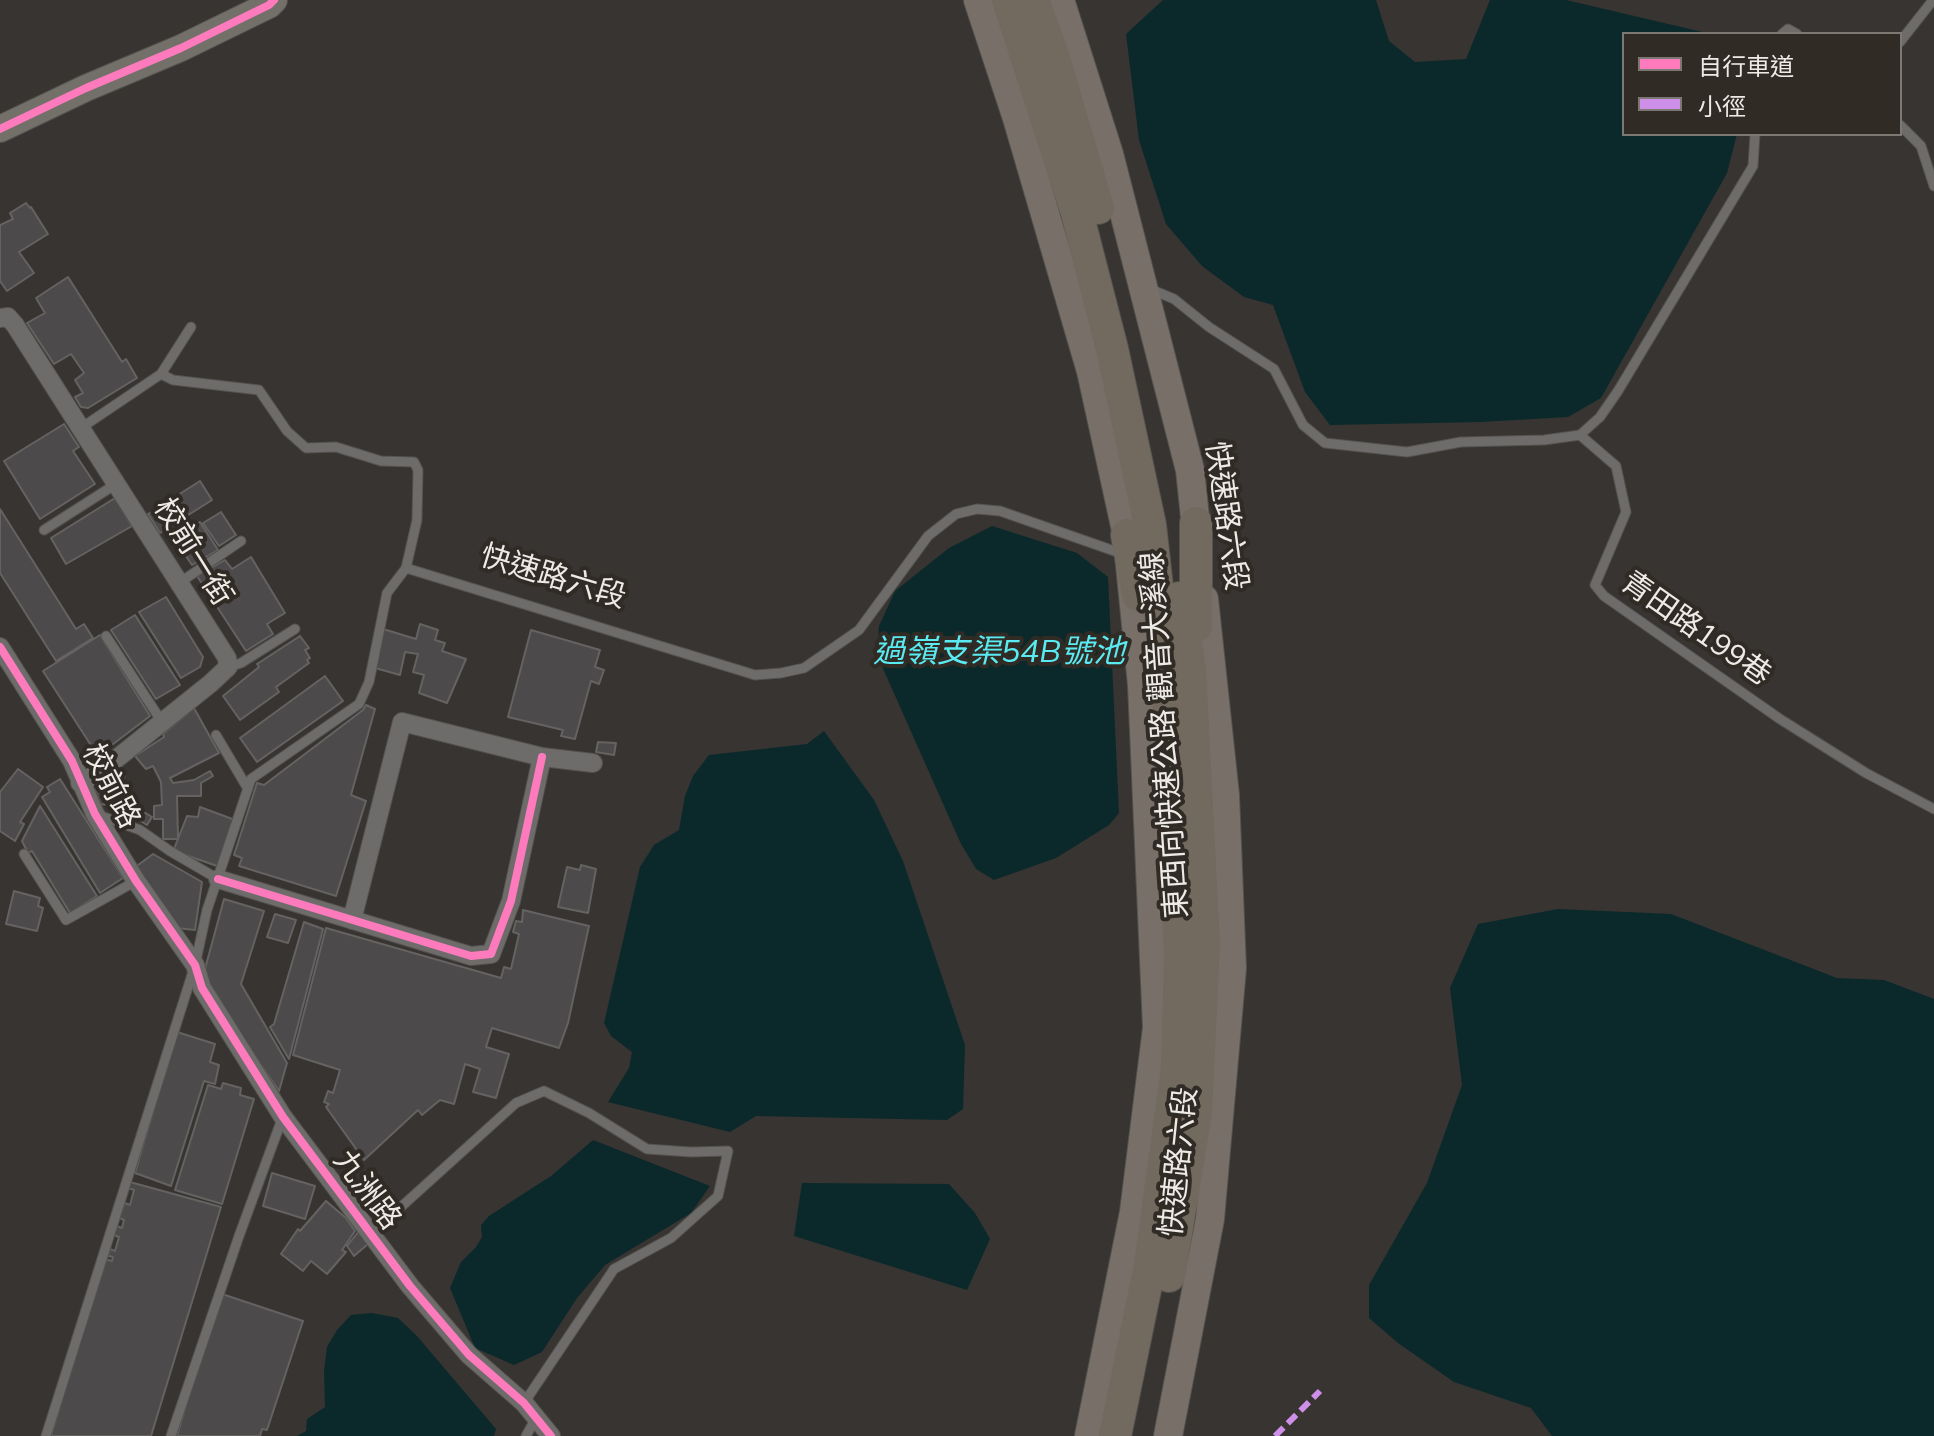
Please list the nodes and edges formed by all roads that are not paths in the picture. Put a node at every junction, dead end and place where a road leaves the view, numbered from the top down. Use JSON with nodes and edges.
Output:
{"nodes":[{"id":1,"x":274,"y":0,"type":"edge"},
{"id":2,"x":978,"y":0,"type":"edge"},
{"id":3,"x":1008,"y":0,"type":"edge"},
{"id":4,"x":1033,"y":0,"type":"edge"},
{"id":5,"x":1060,"y":0,"type":"edge"},
{"id":6,"x":1933,"y":0,"type":"edge"},
{"id":7,"x":1902,"y":39,"type":"edge"},
{"id":8,"x":1902,"y":127,"type":"edge"},
{"id":9,"x":0,"y":129,"type":"edge"},
{"id":10,"x":1755,"y":136,"type":"edge"},
{"id":11,"x":1934,"y":186,"type":"edge"},
{"id":12,"x":1143,"y":286,"type":"junction"},
{"id":13,"x":0,"y":318,"type":"edge"},
{"id":14,"x":191,"y":327,"type":"dead end"},
{"id":15,"x":161,"y":374,"type":"junction"},
{"id":16,"x":81,"y":428,"type":"junction"},
{"id":17,"x":1580,"y":435,"type":"junction"},
{"id":18,"x":116,"y":484,"type":"junction"},
{"id":19,"x":1196,"y":523,"type":"junction"},
{"id":20,"x":44,"y":530,"type":"dead end"},
{"id":21,"x":241,"y":541,"type":"dead end"},
{"id":22,"x":1128,"y":545,"type":"junction"},
{"id":23,"x":406,"y":568,"type":"junction"},
{"id":24,"x":179,"y":583,"type":"junction"},
{"id":25,"x":295,"y":629,"type":"dead end"},
{"id":26,"x":106,"y":636,"type":"dead end"},
{"id":27,"x":0,"y":647,"type":"edge"},
{"id":28,"x":228,"y":667,"type":"junction"},
{"id":29,"x":162,"y":722,"type":"junction"},
{"id":30,"x":216,"y":735,"type":"dead end"},
{"id":31,"x":542,"y":757,"type":"junction"},
{"id":32,"x":593,"y":763,"type":"dead end"},
{"id":33,"x":80,"y":783,"type":"junction"},
{"id":34,"x":248,"y":789,"type":"junction"},
{"id":35,"x":1186,"y":806,"type":"junction"},
{"id":36,"x":1934,"y":809,"type":"edge"},
{"id":37,"x":95,"y":814,"type":"junction"},
{"id":38,"x":24,"y":854,"type":"dead end"},
{"id":39,"x":218,"y":879,"type":"junction"},
{"id":40,"x":136,"y":881,"type":"junction"},
{"id":41,"x":352,"y":920,"type":"junction"},
{"id":42,"x":181,"y":945,"type":"joint"},
{"id":43,"x":195,"y":965,"type":"junction"},
{"id":44,"x":283,"y":1117,"type":"junction"},
{"id":45,"x":370,"y":1235,"type":"junction"},
{"id":46,"x":524,"y":1403,"type":"junction"},
{"id":47,"x":536,"y":1418,"type":"junction"},
{"id":48,"x":46,"y":1436,"type":"edge"},
{"id":49,"x":171,"y":1436,"type":"edge"},
{"id":50,"x":526,"y":1436,"type":"edge"},
{"id":51,"x":551,"y":1436,"type":"edge"},
{"id":52,"x":1089,"y":1436,"type":"edge"},
{"id":53,"x":1115,"y":1436,"type":"edge"},
{"id":54,"x":1136,"y":1436,"type":"edge"},
{"id":55,"x":1168,"y":1436,"type":"edge"}],
"edges":[{"from":1,"to":9,"type":"street"},
{"from":2,"to":22,"type":"main road","name":"快速路六段"},
{"from":3,"to":35,"type":"highway","name":"東西向快速公路 觀音大溪線"},
{"from":4,"to":35,"type":"highway","name":"東西向快速公路 觀音大溪線"},
{"from":5,"to":12,"type":"main road","name":"快速路六段"},
{"from":6,"to":7,"type":"lane"},
{"from":8,"to":11,"type":"lane"},
{"from":10,"to":17,"type":"lane"},
{"from":12,"to":17,"type":"lane"},
{"from":12,"to":19,"type":"main road","name":"快速路六段"},
{"from":13,"to":16,"type":"street","name":"校前一街"},
{"from":14,"to":15,"type":"lane"},
{"from":15,"to":16,"type":"lane"},
{"from":15,"to":23,"type":"lane"},
{"from":16,"to":18,"type":"street","name":"校前一街"},
{"from":17,"to":36,"type":"lane","name":"青田路199巷"},
{"from":18,"to":20,"type":"lane"},
{"from":18,"to":24,"type":"street","name":"校前一街"},
{"from":19,"to":35,"type":"highway"},
{"from":19,"to":55,"type":"main road","name":"快速路六段"},
{"from":21,"to":24,"type":"lane"},
{"from":22,"to":23,"type":"lane","name":"快速路六段"},
{"from":22,"to":35,"type":"highway"},
{"from":22,"to":52,"type":"main road","name":"快速路六段"},
{"from":23,"to":34,"type":"lane"},
{"from":24,"to":28,"type":"street","name":"校前一街"},
{"from":25,"to":28,"type":"lane"},
{"from":26,"to":29,"type":"lane"},
{"from":27,"to":33,"type":"street","name":"校前路"},
{"from":28,"to":29,"type":"street"},
{"from":29,"to":33,"type":"street"},
{"from":30,"to":34,"type":"lane"},
{"from":31,"to":32,"type":"street"},
{"from":31,"to":41,"type":"street"},
{"from":31,"to":41,"type":"street"},
{"from":33,"to":37,"type":"street","name":"校前路"},
{"from":34,"to":39,"type":"lane"},
{"from":35,"to":53,"type":"highway","name":"東西向快速公路 觀音大溪線"},
{"from":35,"to":54,"type":"highway","name":"東西向快速公路 觀音大溪線"},
{"from":37,"to":39,"type":"lane"},
{"from":37,"to":40,"type":"street","name":"校前路"},
{"from":38,"to":40,"type":"lane"},
{"from":39,"to":41,"type":"street"},
{"from":39,"to":43,"type":"lane"},
{"from":40,"to":42,"type":"street","name":"校前路"},
{"from":42,"to":43,"type":"street","name":"九洲路"},
{"from":43,"to":44,"type":"street","name":"九洲路"},
{"from":43,"to":48,"type":"lane"},
{"from":44,"to":45,"type":"street","name":"九洲路"},
{"from":44,"to":49,"type":"lane"},
{"from":45,"to":46,"type":"street","name":"九洲路"},
{"from":45,"to":46,"type":"lane"},
{"from":46,"to":47,"type":"street","name":"九洲路"},
{"from":47,"to":50,"type":"lane"},
{"from":47,"to":51,"type":"street","name":"九洲路"}]}
